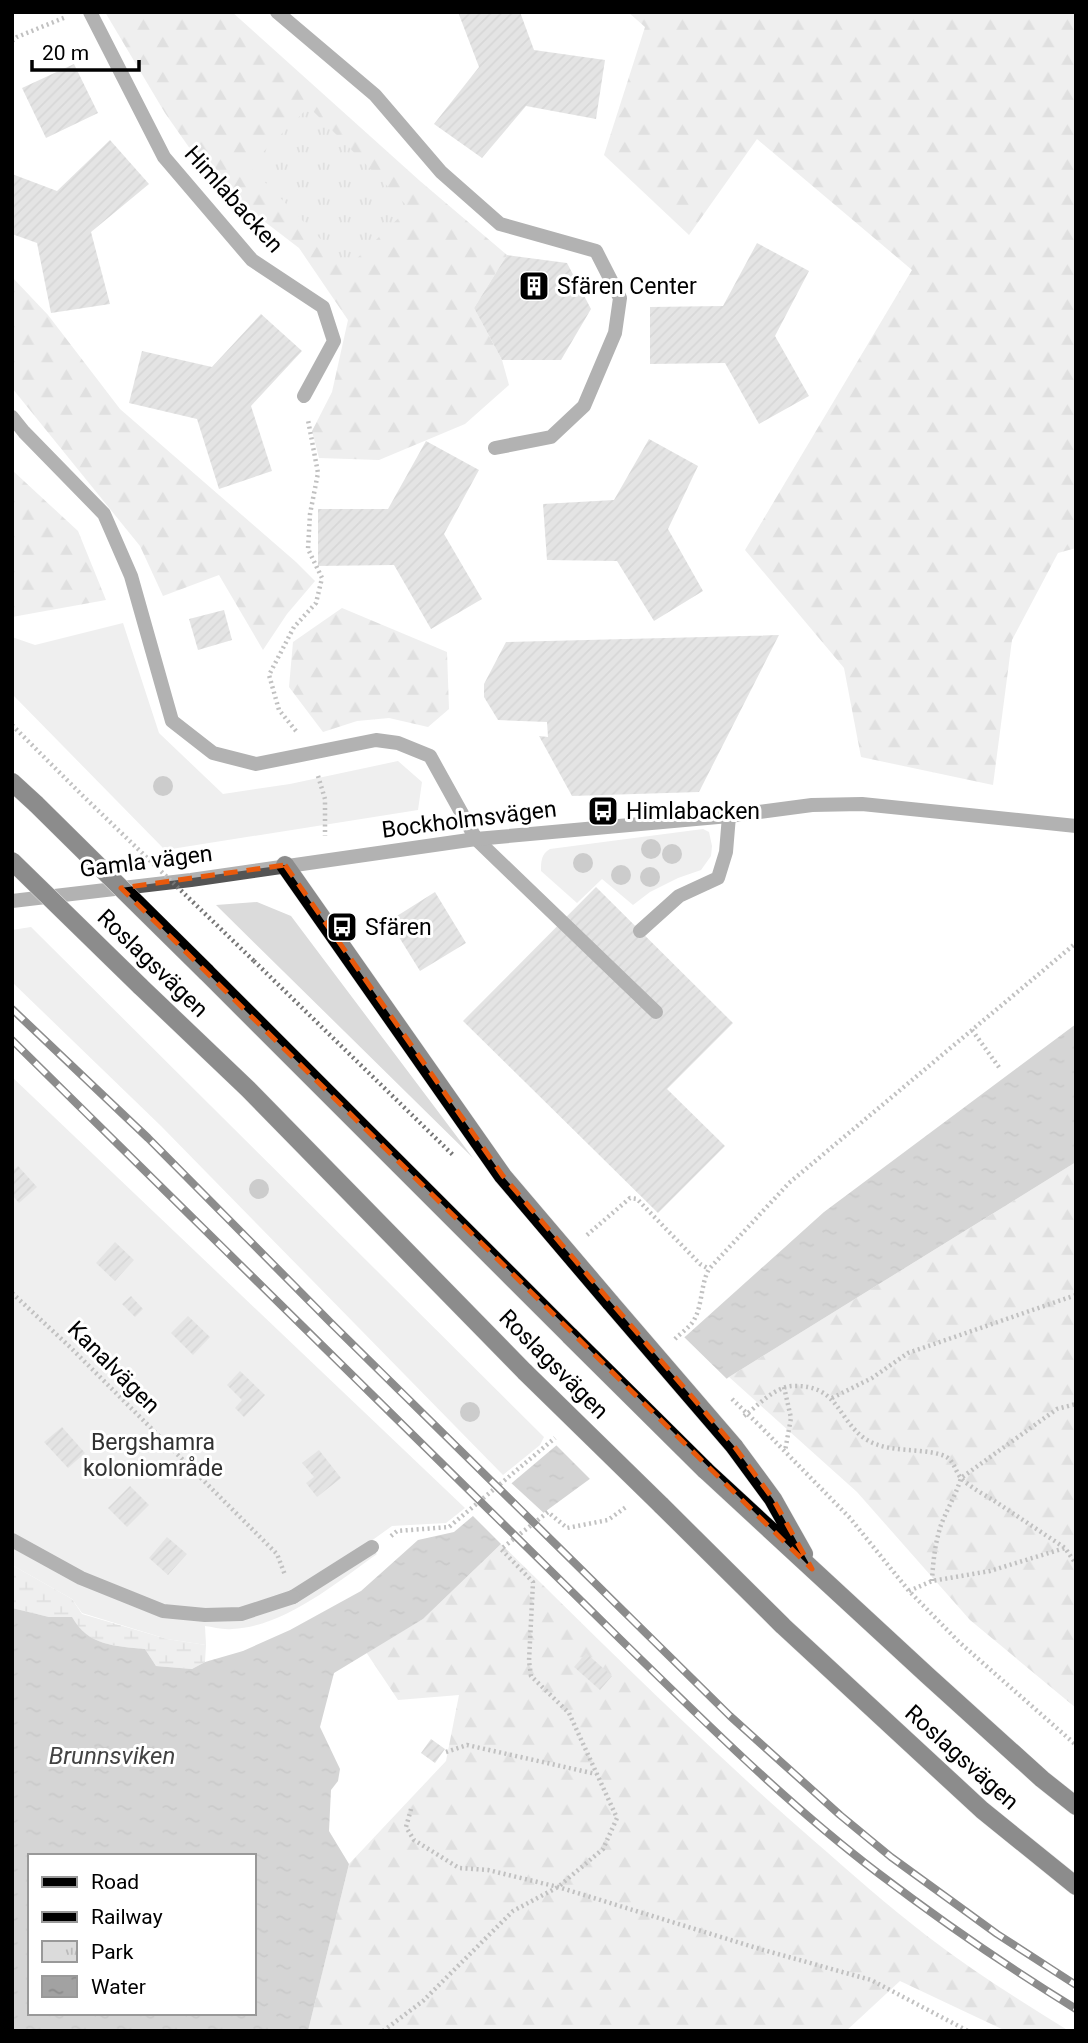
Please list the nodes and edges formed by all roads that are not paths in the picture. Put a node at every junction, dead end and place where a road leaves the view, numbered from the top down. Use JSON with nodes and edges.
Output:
{"nodes":[{"id":1,"x":90,"y":12,"type":"edge"},
{"id":2,"x":277,"y":12,"type":"edge"},
{"id":3,"x":304,"y":396,"type":"road end"},
{"id":4,"x":12,"y":416,"type":"edge"},
{"id":5,"x":495,"y":448,"type":"dead end"},
{"id":6,"x":12,"y":782,"type":"edge"},
{"id":7,"x":729,"y":816,"type":"junction"},
{"id":8,"x":1076,"y":826,"type":"edge"},
{"id":9,"x":476,"y":839,"type":"junction"},
{"id":10,"x":12,"y":861,"type":"edge"},
{"id":11,"x":285,"y":865,"type":"junction"},
{"id":12,"x":12,"y":901,"type":"edge"},
{"id":13,"x":640,"y":931,"type":"dead end"},
{"id":14,"x":656,"y":1012,"type":"dead end"},
{"id":15,"x":12,"y":1540,"type":"edge"},
{"id":16,"x":372,"y":1547,"type":"dead end"},
{"id":17,"x":812,"y":1569,"type":"junction"},
{"id":18,"x":1076,"y":1806,"type":"edge"},
{"id":19,"x":1076,"y":1886,"type":"edge"}],
"edges":[{"from":1,"to":3,"type":"street","name":"Himlabacken"},
{"from":2,"to":5,"type":"street"},
{"from":4,"to":9,"type":"street"},
{"from":6,"to":17,"type":"main road","name":"Roslagsvägen","bridge":true},
{"from":7,"to":8,"type":"street","name":"Bockholmsvägen"},
{"from":7,"to":9,"type":"street","name":"Bockholmsvägen"},
{"from":7,"to":13,"type":"street"},
{"from":9,"to":11,"type":"street","name":"Bockholmsvägen"},
{"from":9,"to":14,"type":"street"},
{"from":10,"to":19,"type":"main road","name":"Roslagsvägen","bridge":true},
{"from":11,"to":12,"type":"street","name":"Gamla vägen"},
{"from":11,"to":17,"type":"main road","bridge":true},
{"from":15,"to":16,"type":"street"},
{"from":17,"to":18,"type":"main road","name":"Roslagsvägen"}]}
